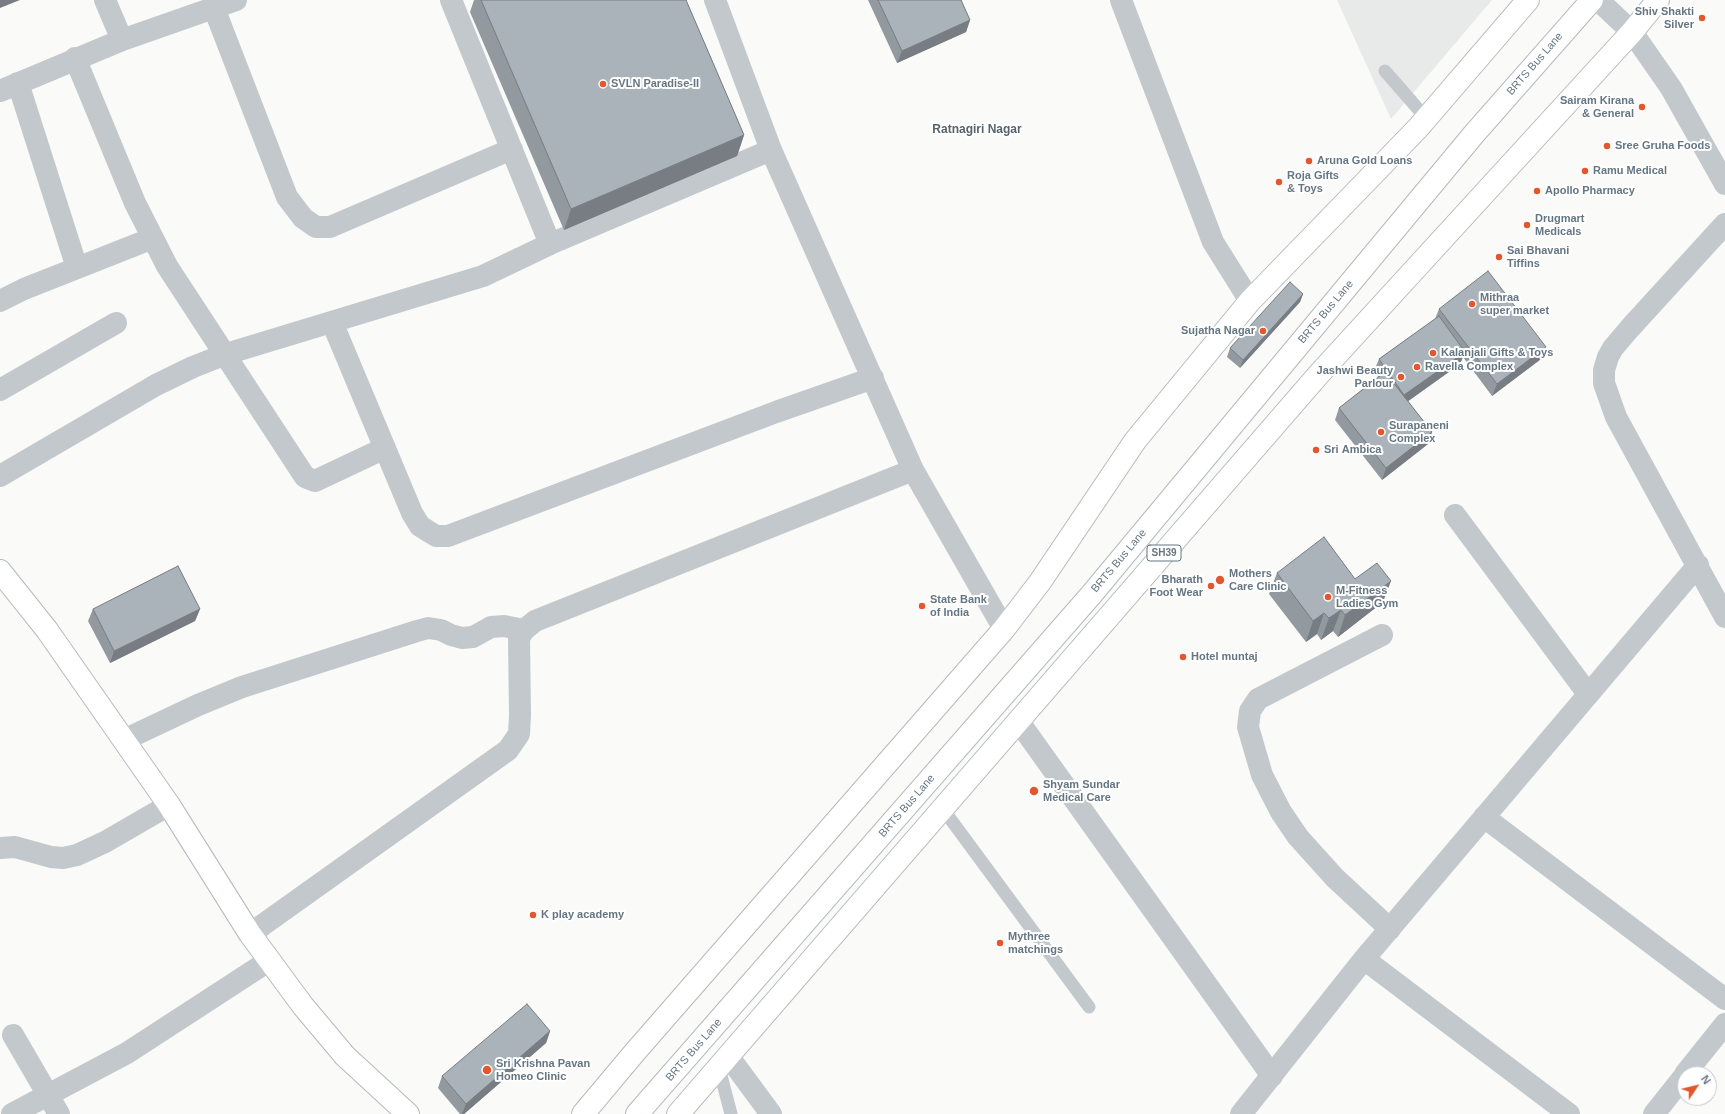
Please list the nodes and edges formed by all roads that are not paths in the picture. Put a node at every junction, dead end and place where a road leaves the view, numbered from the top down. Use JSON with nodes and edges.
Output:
{"nodes":[{"id":1,"x":105,"y":0,"type":"edge"},
{"id":2,"x":236,"y":0,"type":"edge"},
{"id":3,"x":451,"y":0,"type":"edge"},
{"id":4,"x":714,"y":0,"type":"edge"},
{"id":5,"x":1121,"y":0,"type":"edge"},
{"id":6,"x":1528,"y":0,"type":"edge"},
{"id":7,"x":1592,"y":0,"type":"edge"},
{"id":8,"x":1598,"y":0,"type":"edge"},
{"id":9,"x":1658,"y":0,"type":"edge"},
{"id":10,"x":214,"y":8,"type":"junction"},
{"id":11,"x":1632,"y":32,"type":"junction"},
{"id":12,"x":122,"y":40,"type":"junction"},
{"id":13,"x":75,"y":58,"type":"junction"},
{"id":14,"x":1385,"y":71,"type":"dead end"},
{"id":15,"x":9,"y":87,"type":"edge"},
{"id":16,"x":1426,"y":118,"type":"junction"},
{"id":17,"x":512,"y":149,"type":"junction"},
{"id":18,"x":771,"y":150,"type":"junction"},
{"id":19,"x":1725,"y":184,"type":"edge"},
{"id":20,"x":1725,"y":224,"type":"edge"},
{"id":21,"x":153,"y":238,"type":"junction"},
{"id":22,"x":550,"y":244,"type":"junction"},
{"id":23,"x":76,"y":268,"type":"junction"},
{"id":24,"x":0,"y":301,"type":"edge"},
{"id":25,"x":1250,"y":301,"type":"junction"},
{"id":26,"x":332,"y":322,"type":"junction"},
{"id":27,"x":116,"y":324,"type":"dead end"},
{"id":28,"x":226,"y":354,"type":"junction"},
{"id":29,"x":872,"y":378,"type":"junction"},
{"id":30,"x":0,"y":390,"type":"edge"},
{"id":31,"x":384,"y":448,"type":"junction"},
{"id":32,"x":913,"y":470,"type":"junction"},
{"id":33,"x":0,"y":476,"type":"edge"},
{"id":34,"x":1455,"y":515,"type":"dead end"},
{"id":35,"x":1698,"y":565,"type":"junction"},
{"id":36,"x":0,"y":571,"type":"edge"},
{"id":37,"x":1725,"y":617,"type":"edge"},
{"id":38,"x":1004,"y":629,"type":"junction"},
{"id":39,"x":524,"y":630,"type":"junction"},
{"id":40,"x":1382,"y":635,"type":"dead end"},
{"id":41,"x":1588,"y":694,"type":"junction"},
{"id":42,"x":1019,"y":722,"type":"junction"},
{"id":43,"x":124,"y":740,"type":"junction"},
{"id":44,"x":170,"y":805,"type":"junction"},
{"id":45,"x":943,"y":809,"type":"junction"},
{"id":46,"x":1484,"y":817,"type":"junction"},
{"id":47,"x":7,"y":848,"type":"edge"},
{"id":48,"x":1390,"y":929,"type":"junction"},
{"id":49,"x":250,"y":934,"type":"junction"},
{"id":50,"x":1364,"y":959,"type":"junction"},
{"id":51,"x":270,"y":960,"type":"junction"},
{"id":52,"x":1725,"y":999,"type":"edge"},
{"id":53,"x":1089,"y":1007,"type":"dead end"},
{"id":54,"x":1725,"y":1024,"type":"edge"},
{"id":55,"x":13,"y":1035,"type":"dead end"},
{"id":56,"x":724,"y":1062,"type":"junction"},
{"id":57,"x":1691,"y":1066,"type":"edge"},
{"id":58,"x":1272,"y":1076,"type":"junction"},
{"id":59,"x":1677,"y":1084,"type":"edge"},
{"id":60,"x":47,"y":1095,"type":"junction"},
{"id":61,"x":12,"y":1114,"type":"edge"},
{"id":62,"x":59,"y":1114,"type":"edge"},
{"id":63,"x":408,"y":1114,"type":"edge"},
{"id":64,"x":583,"y":1114,"type":"edge"},
{"id":65,"x":637,"y":1114,"type":"edge"},
{"id":66,"x":678,"y":1114,"type":"edge"},
{"id":67,"x":731,"y":1114,"type":"edge"},
{"id":68,"x":771,"y":1114,"type":"edge"},
{"id":69,"x":1242,"y":1114,"type":"edge"},
{"id":70,"x":1569,"y":1114,"type":"edge"},
{"id":71,"x":1654,"y":1114,"type":"edge"}],
"edges":[{"from":1,"to":12,"type":"street"},
{"from":2,"to":10,"type":"street"},
{"from":3,"to":17,"type":"street"},
{"from":4,"to":18,"type":"street"},
{"from":5,"to":25,"type":"street"},
{"from":6,"to":16,"type":"main road"},
{"from":7,"to":65,"type":"main road","name":"BRTS Bus Lane"},
{"from":8,"to":11,"type":"street"},
{"from":9,"to":11,"type":"main road","number":"SH39"},
{"from":10,"to":12,"type":"street"},
{"from":10,"to":17,"type":"street"},
{"from":11,"to":19,"type":"street"},
{"from":11,"to":42,"type":"main road","number":"SH39"},
{"from":12,"to":13,"type":"street"},
{"from":13,"to":15,"type":"street"},
{"from":13,"to":21,"type":"street"},
{"from":14,"to":16,"type":"lane"},
{"from":15,"to":23,"type":"street"},
{"from":16,"to":25,"type":"main road"},
{"from":17,"to":22,"type":"street"},
{"from":18,"to":22,"type":"street"},
{"from":18,"to":29,"type":"street"},
{"from":20,"to":35,"type":"street"},
{"from":21,"to":23,"type":"street"},
{"from":21,"to":28,"type":"street"},
{"from":22,"to":26,"type":"street"},
{"from":23,"to":24,"type":"street"},
{"from":25,"to":38,"type":"main road"},
{"from":26,"to":28,"type":"street"},
{"from":26,"to":31,"type":"street"},
{"from":27,"to":30,"type":"street"},
{"from":28,"to":31,"type":"street"},
{"from":28,"to":33,"type":"street"},
{"from":29,"to":31,"type":"street"},
{"from":29,"to":32,"type":"street"},
{"from":32,"to":38,"type":"street"},
{"from":32,"to":39,"type":"street"},
{"from":34,"to":41,"type":"street"},
{"from":35,"to":37,"type":"street"},
{"from":35,"to":41,"type":"street"},
{"from":36,"to":43,"type":"main road"},
{"from":38,"to":64,"type":"main road"},
{"from":39,"to":43,"type":"street"},
{"from":39,"to":49,"type":"street"},
{"from":40,"to":48,"type":"street"},
{"from":41,"to":46,"type":"street"},
{"from":42,"to":45,"type":"main road","number":"SH39"},
{"from":42,"to":58,"type":"street"},
{"from":43,"to":44,"type":"main road"},
{"from":44,"to":47,"type":"street"},
{"from":44,"to":49,"type":"main road"},
{"from":45,"to":53,"type":"lane"},
{"from":45,"to":56,"type":"main road","number":"SH39"},
{"from":46,"to":48,"type":"street"},
{"from":46,"to":52,"type":"street"},
{"from":48,"to":50,"type":"street"},
{"from":49,"to":51,"type":"main road"},
{"from":50,"to":58,"type":"street"},
{"from":50,"to":70,"type":"street"},
{"from":51,"to":60,"type":"street"},
{"from":51,"to":63,"type":"main road"},
{"from":54,"to":57,"type":"street"},
{"from":55,"to":60,"type":"street"},
{"from":56,"to":66,"type":"main road","number":"SH39"},
{"from":56,"to":67,"type":"lane"},
{"from":56,"to":68,"type":"street"},
{"from":58,"to":69,"type":"street"},
{"from":59,"to":71,"type":"street"},
{"from":60,"to":61,"type":"street"},
{"from":60,"to":62,"type":"street"}]}
